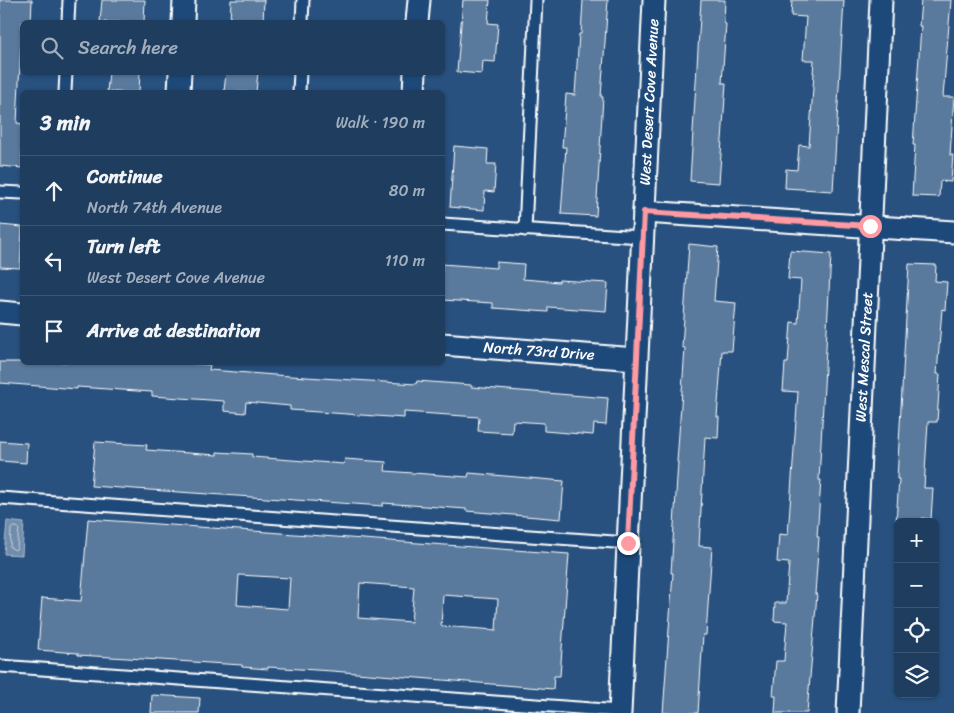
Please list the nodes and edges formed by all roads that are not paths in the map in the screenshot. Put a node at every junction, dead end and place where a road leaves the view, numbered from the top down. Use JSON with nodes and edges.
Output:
{"nodes":[{"id":1,"x":69,"y":0,"type":"edge"},
{"id":2,"x":184,"y":0,"type":"edge"},
{"id":3,"x":303,"y":0,"type":"edge"},
{"id":4,"x":418,"y":0,"type":"edge"},
{"id":5,"x":536,"y":0,"type":"edge"},
{"id":6,"x":654,"y":0,"type":"edge"},
{"id":7,"x":881,"y":0,"type":"edge"},
{"id":8,"x":68,"y":20,"type":"edge"},
{"id":9,"x":183,"y":20,"type":"edge"},
{"id":10,"x":302,"y":20,"type":"edge"},
{"id":11,"x":418,"y":20,"type":"edge"},
{"id":12,"x":66,"y":75,"type":"edge"},
{"id":13,"x":180,"y":75,"type":"edge"},
{"id":14,"x":300,"y":75,"type":"edge"},
{"id":15,"x":415,"y":75,"type":"edge"},
{"id":16,"x":65,"y":90,"type":"edge"},
{"id":17,"x":179,"y":90,"type":"edge"},
{"id":18,"x":299,"y":90,"type":"edge"},
{"id":19,"x":414,"y":90,"type":"edge"},
{"id":20,"x":0,"y":192,"type":"edge"},
{"id":21,"x":20,"y":193,"type":"edge"},
{"id":22,"x":644,"y":212,"type":"junction"},
{"id":23,"x":445,"y":224,"type":"edge"},
{"id":24,"x":870,"y":226,"type":"junction"},
{"id":25,"x":525,"y":230,"type":"junction"},
{"id":26,"x":954,"y":232,"type":"edge"},
{"id":27,"x":642,"y":237,"type":"junction"},
{"id":28,"x":0,"y":312,"type":"edge"},
{"id":29,"x":20,"y":314,"type":"edge"},
{"id":30,"x":445,"y":344,"type":"edge"},
{"id":31,"x":636,"y":359,"type":"junction"},
{"id":32,"x":0,"y":498,"type":"edge"},
{"id":33,"x":628,"y":543,"type":"junction"},
{"id":34,"x":0,"y":666,"type":"edge"},
{"id":35,"x":620,"y":712,"type":"edge"},
{"id":36,"x":848,"y":713,"type":"edge"}],
"edges":[{"from":1,"to":8,"type":"lane"},
{"from":2,"to":9,"type":"street"},
{"from":3,"to":10,"type":"lane"},
{"from":4,"to":11,"type":"street"},
{"from":5,"to":25,"type":"lane"},
{"from":6,"to":22,"type":"street","name":"West Desert Cove Avenue"},
{"from":7,"to":24,"type":"street","name":"West Mescal Street"},
{"from":12,"to":16,"type":"lane"},
{"from":13,"to":17,"type":"street"},
{"from":14,"to":18,"type":"lane"},
{"from":15,"to":19,"type":"street"},
{"from":20,"to":21,"type":"lane"},
{"from":22,"to":24,"type":"street"},
{"from":22,"to":27,"type":"street","name":"West Desert Cove Avenue"},
{"from":23,"to":25,"type":"lane"},
{"from":24,"to":26,"type":"street"},
{"from":24,"to":36,"type":"street","name":"West Mescal Street"},
{"from":25,"to":27,"type":"lane"},
{"from":27,"to":31,"type":"street","name":"West Desert Cove Avenue"},
{"from":28,"to":29,"type":"street"},
{"from":30,"to":31,"type":"street","name":"North 73rd Drive"},
{"from":31,"to":33,"type":"street","name":"West Desert Cove Avenue"},
{"from":32,"to":33,"type":"lane"},
{"from":33,"to":35,"type":"street","name":"West Desert Cove Avenue"},
{"from":34,"to":35,"type":"lane"}]}
